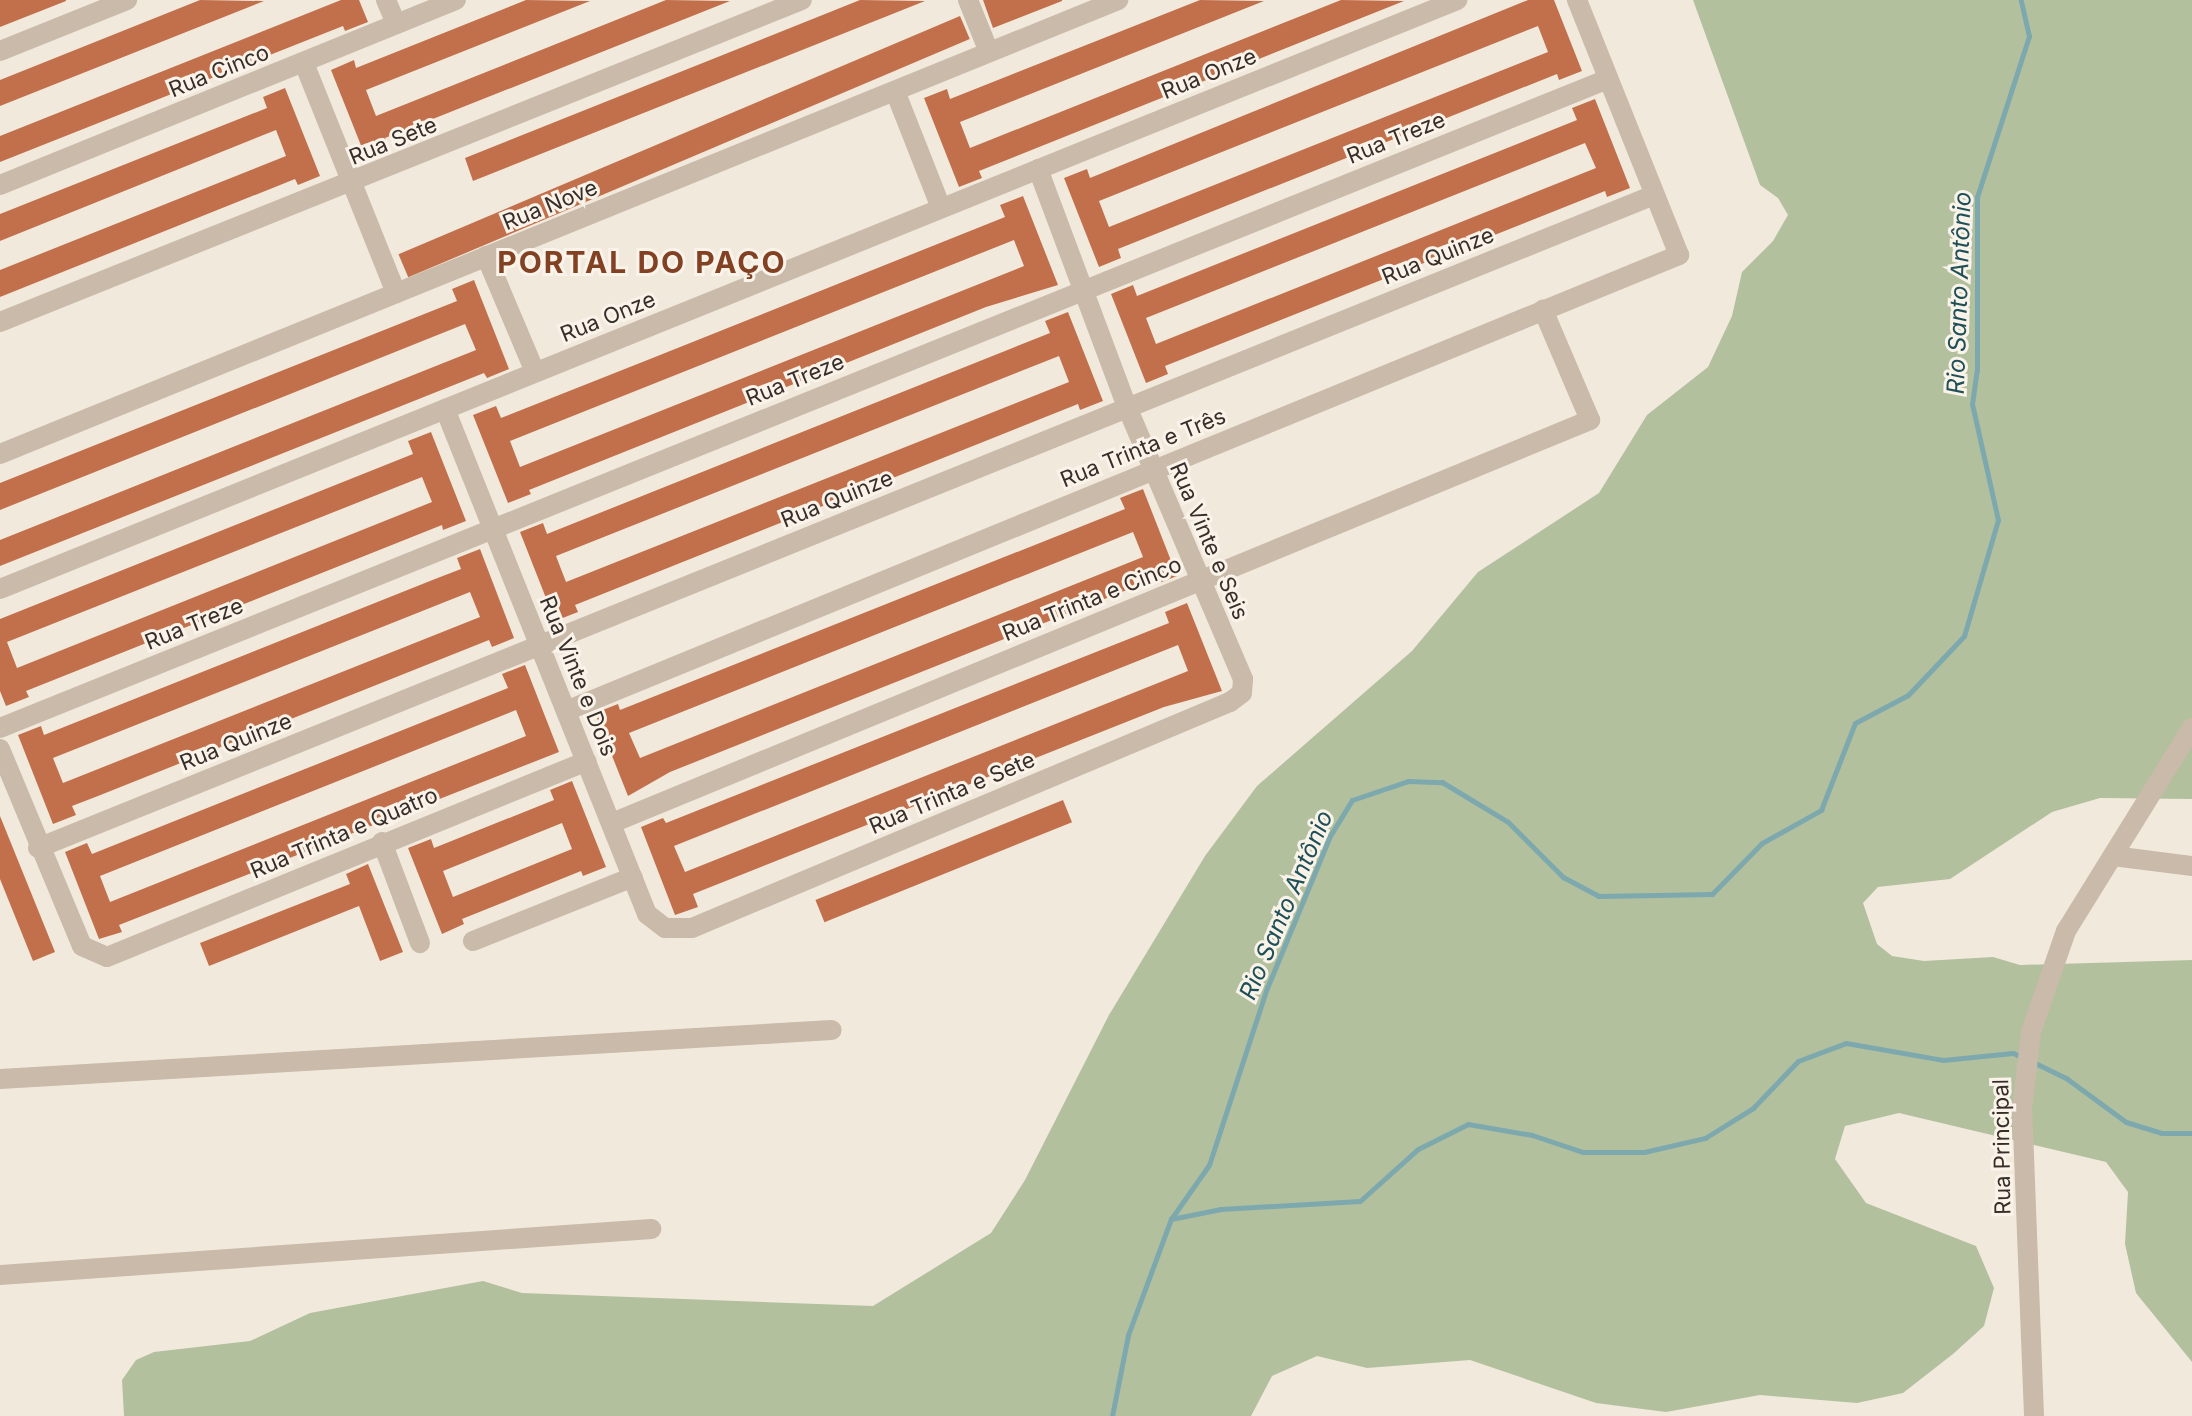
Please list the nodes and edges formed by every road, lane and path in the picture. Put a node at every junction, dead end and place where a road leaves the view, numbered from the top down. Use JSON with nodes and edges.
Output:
{"nodes":[{"id":1,"x":127,"y":0,"type":"edge"},
{"id":2,"x":386,"y":0,"type":"edge"},
{"id":3,"x":456,"y":0,"type":"edge"},
{"id":4,"x":802,"y":0,"type":"edge"},
{"id":5,"x":968,"y":0,"type":"edge"},
{"id":6,"x":1118,"y":0,"type":"edge"},
{"id":7,"x":1457,"y":0,"type":"edge"},
{"id":8,"x":1577,"y":0,"type":"edge"},
{"id":9,"x":396,"y":24,"type":"junction"},
{"id":10,"x":0,"y":51,"type":"edge"},
{"id":11,"x":989,"y":52,"type":"junction"},
{"id":12,"x":304,"y":63,"type":"junction"},
{"id":13,"x":1608,"y":79,"type":"junction"},
{"id":14,"x":895,"y":91,"type":"junction"},
{"id":15,"x":1038,"y":169,"type":"junction"},
{"id":16,"x":352,"y":184,"type":"junction"},
{"id":17,"x":0,"y":185,"type":"edge"},
{"id":18,"x":1654,"y":195,"type":"junction"},
{"id":19,"x":941,"y":208,"type":"junction"},
{"id":20,"x":486,"y":256,"type":"junction"},
{"id":21,"x":1083,"y":289,"type":"junction"},
{"id":22,"x":396,"y":293,"type":"junction"},
{"id":23,"x":1543,"y":310,"type":"junction"},
{"id":24,"x":0,"y":322,"type":"edge"},
{"id":25,"x":535,"y":372,"type":"junction"},
{"id":26,"x":1127,"y":407,"type":"junction"},
{"id":27,"x":445,"y":409,"type":"junction"},
{"id":28,"x":0,"y":454,"type":"edge"},
{"id":29,"x":1153,"y":470,"type":"junction"},
{"id":30,"x":493,"y":529,"type":"junction"},
{"id":31,"x":1199,"y":581,"type":"junction"},
{"id":32,"x":0,"y":589,"type":"edge"},
{"id":33,"x":539,"y":645,"type":"junction"},
{"id":34,"x":1230,"y":702,"type":"joint"},
{"id":35,"x":566,"y":711,"type":"junction"},
{"id":36,"x":0,"y":728,"type":"edge"},
{"id":37,"x":2192,"y":728,"type":"edge"},
{"id":38,"x":0,"y":749,"type":"edge"},
{"id":39,"x":587,"y":761,"type":"junction"},
{"id":40,"x":612,"y":823,"type":"junction"},
{"id":41,"x":382,"y":842,"type":"junction"},
{"id":42,"x":38,"y":848,"type":"junction"},
{"id":43,"x":2113,"y":856,"type":"junction"},
{"id":44,"x":2192,"y":866,"type":"edge"},
{"id":45,"x":633,"y":877,"type":"junction"},
{"id":46,"x":692,"y":928,"type":"joint"},
{"id":47,"x":473,"y":941,"type":"dead end"},
{"id":48,"x":420,"y":943,"type":"dead end"},
{"id":49,"x":832,"y":1030,"type":"dead end"},
{"id":50,"x":0,"y":1079,"type":"edge"},
{"id":51,"x":651,"y":1229,"type":"dead end"},
{"id":52,"x":0,"y":1275,"type":"edge"},
{"id":53,"x":2034,"y":1416,"type":"edge"}],
"edges":[{"from":1,"to":10,"type":"street"},
{"from":2,"to":9,"type":"street"},
{"from":3,"to":9,"type":"street","name":"Rua Cinco"},
{"from":4,"to":16,"type":"street","name":"Rua Sete"},
{"from":5,"to":11,"type":"street"},
{"from":6,"to":11,"type":"street","name":"Rua Nove"},
{"from":7,"to":15,"type":"street","name":"Rua Onze"},
{"from":8,"to":13,"type":"street"},
{"from":9,"to":12,"type":"street","name":"Rua Cinco"},
{"from":11,"to":14,"type":"street","name":"Rua Nove"},
{"from":12,"to":16,"type":"street"},
{"from":12,"to":17,"type":"street","name":"Rua Cinco"},
{"from":13,"to":18,"type":"street"},
{"from":13,"to":21,"type":"street","name":"Rua Treze"},
{"from":14,"to":19,"type":"street"},
{"from":14,"to":20,"type":"street","name":"Rua Nove"},
{"from":15,"to":19,"type":"street","name":"Rua Onze"},
{"from":15,"to":21,"type":"street","name":"Rua Vinte e Seis"},
{"from":16,"to":22,"type":"street"},
{"from":16,"to":24,"type":"street","name":"Rua Sete"},
{"from":18,"to":23,"type":"street","name":"Rua Trinta e Três"},
{"from":18,"to":26,"type":"street","name":"Rua Quinze"},
{"from":19,"to":25,"type":"street","name":"Rua Onze"},
{"from":20,"to":22,"type":"street","name":"Rua Nove"},
{"from":20,"to":25,"type":"street"},
{"from":21,"to":26,"type":"street","name":"Rua Vinte e Seis"},
{"from":21,"to":30,"type":"street","name":"Rua Treze"},
{"from":22,"to":28,"type":"street","name":"Rua Nove"},
{"from":23,"to":29,"type":"street","name":"Rua Trinta e Três"},
{"from":23,"to":31,"type":"street","name":"Rua Trinta e Cinco"},
{"from":25,"to":27,"type":"street","name":"Rua Onze"},
{"from":26,"to":29,"type":"street","name":"Rua Vinte e Seis"},
{"from":26,"to":33,"type":"street","name":"Rua Quinze"},
{"from":27,"to":30,"type":"street","name":"Rua Vinte e Dois"},
{"from":27,"to":32,"type":"street","name":"Rua Onze"},
{"from":29,"to":31,"type":"street","name":"Rua Vinte e Seis"},
{"from":29,"to":35,"type":"street","name":"Rua Trinta e Três"},
{"from":30,"to":33,"type":"street","name":"Rua Vinte e Dois"},
{"from":30,"to":36,"type":"street","name":"Rua Treze"},
{"from":31,"to":34,"type":"street","name":"Rua Vinte e Seis"},
{"from":31,"to":40,"type":"street","name":"Rua Trinta e Cinco"},
{"from":33,"to":35,"type":"street","name":"Rua Vinte e Dois"},
{"from":33,"to":42,"type":"street","name":"Rua Quinze"},
{"from":34,"to":46,"type":"street","name":"Rua Trinta e Sete"},
{"from":35,"to":39,"type":"street","name":"Rua Vinte e Dois"},
{"from":37,"to":43,"type":"street","name":"Rua Principal"},
{"from":38,"to":42,"type":"street"},
{"from":39,"to":40,"type":"street","name":"Rua Vinte e Dois"},
{"from":39,"to":41,"type":"street","name":"Rua Trinta e Quatro"},
{"from":40,"to":45,"type":"street","name":"Rua Vinte e Dois"},
{"from":41,"to":42,"type":"street","name":"Rua Trinta e Quatro"},
{"from":41,"to":48,"type":"street"},
{"from":43,"to":44,"type":"street"},
{"from":43,"to":53,"type":"street","name":"Rua Principal"},
{"from":45,"to":46,"type":"street","name":"Rua Vinte e Dois"},
{"from":45,"to":47,"type":"street"},
{"from":49,"to":50,"type":"street"},
{"from":51,"to":52,"type":"street"}]}
